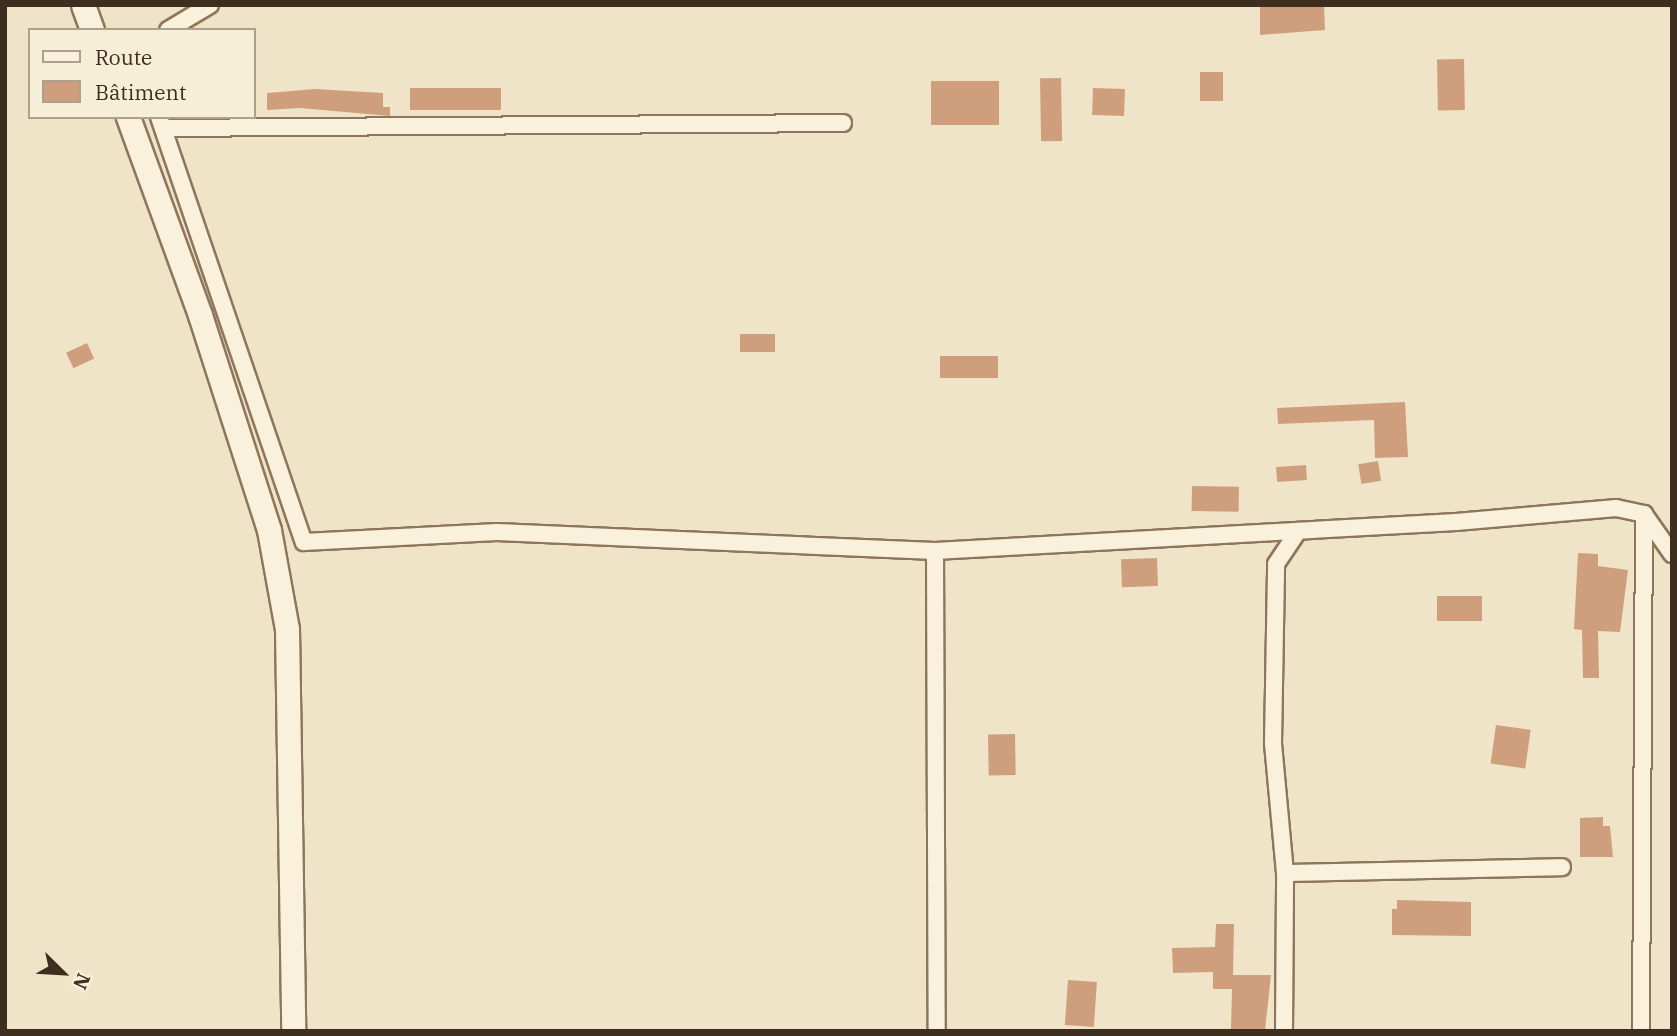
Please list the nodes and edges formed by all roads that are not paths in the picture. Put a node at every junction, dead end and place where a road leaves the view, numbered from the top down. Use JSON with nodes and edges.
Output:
{"nodes":[{"id":1,"x":83,"y":5,"type":"edge"},
{"id":2,"x":210,"y":5,"type":"edge"},
{"id":3,"x":91,"y":28,"type":"edge"},
{"id":4,"x":171,"y":28,"type":"edge"},
{"id":5,"x":129,"y":119,"type":"edge"},
{"id":6,"x":161,"y":122,"type":"edge"},
{"id":7,"x":844,"y":122,"type":"dead end"},
{"id":8,"x":1644,"y":514,"type":"junction"},
{"id":9,"x":1298,"y":531,"type":"junction"},
{"id":10,"x":935,"y":551,"type":"junction"},
{"id":11,"x":1672,"y":554,"type":"edge"},
{"id":12,"x":1562,"y":867,"type":"dead end"},
{"id":13,"x":1285,"y":873,"type":"junction"},
{"id":14,"x":293,"y":1031,"type":"edge"},
{"id":15,"x":937,"y":1031,"type":"edge"},
{"id":16,"x":1284,"y":1031,"type":"edge"},
{"id":17,"x":1641,"y":1031,"type":"edge"}],
"edges":[{"from":1,"to":3,"type":"street"},
{"from":2,"to":4,"type":"street"},
{"from":5,"to":14,"type":"street"},
{"from":6,"to":7,"type":"street"},
{"from":6,"to":10,"type":"street"},
{"from":8,"to":9,"type":"street"},
{"from":8,"to":11,"type":"street"},
{"from":8,"to":17,"type":"street"},
{"from":9,"to":10,"type":"street"},
{"from":9,"to":13,"type":"street"},
{"from":10,"to":15,"type":"street"},
{"from":12,"to":13,"type":"street"},
{"from":13,"to":16,"type":"street"}]}
